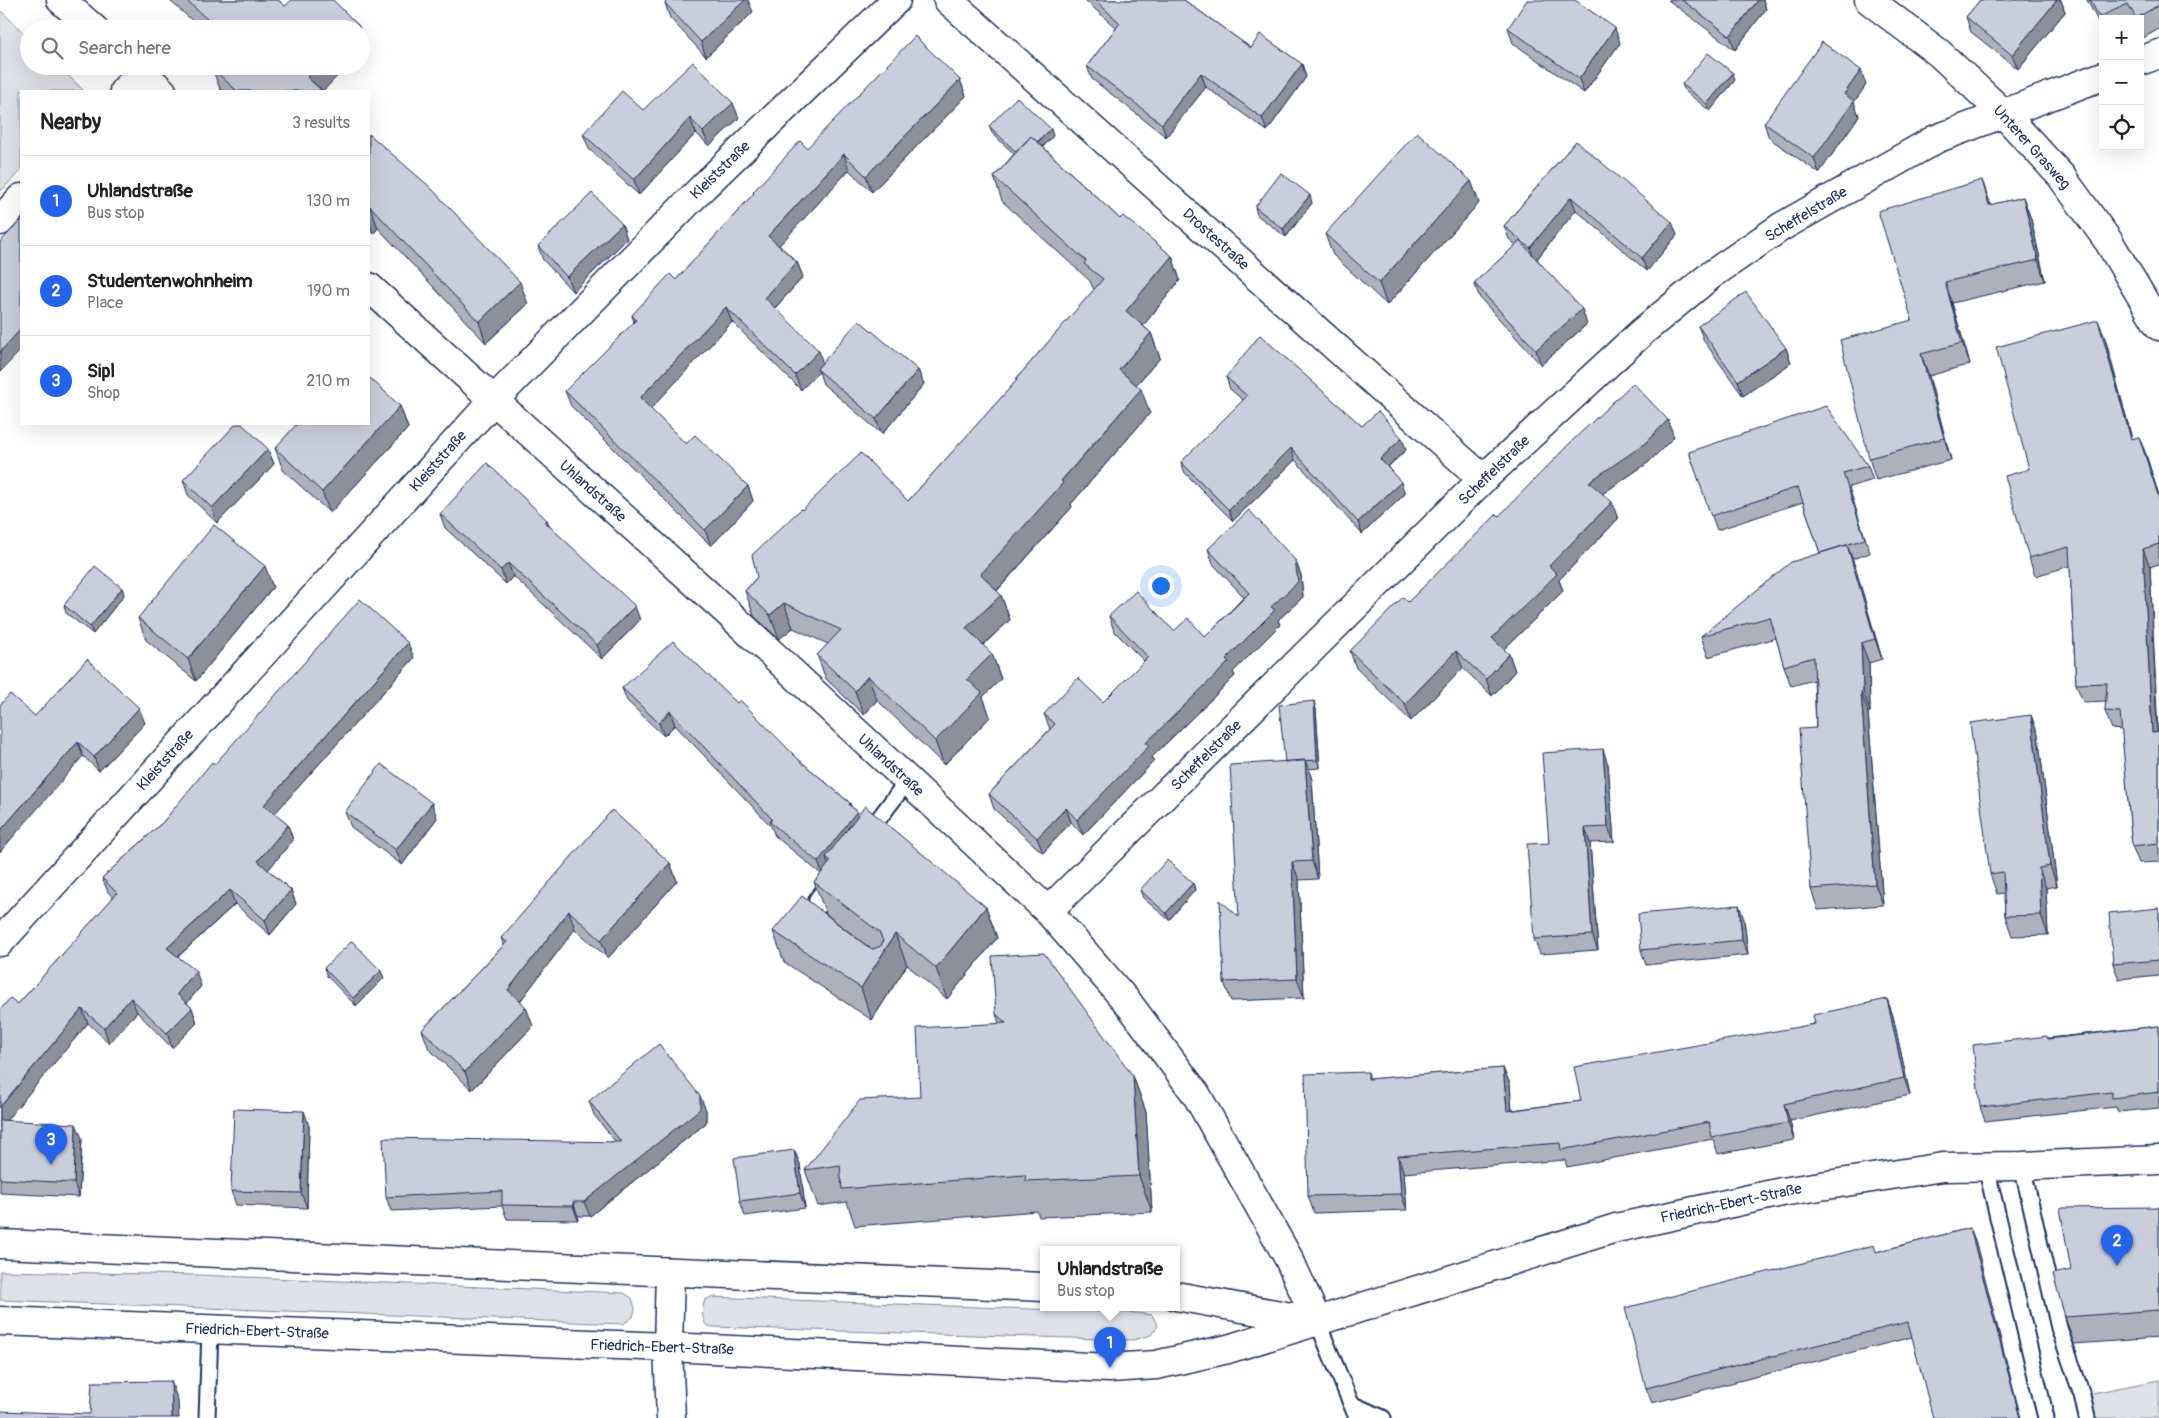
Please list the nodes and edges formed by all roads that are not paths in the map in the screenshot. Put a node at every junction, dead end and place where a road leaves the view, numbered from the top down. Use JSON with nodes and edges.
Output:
{"nodes":[{"id":1,"x":61,"y":0,"type":"edge"},
{"id":2,"x":896,"y":0,"type":"edge"},
{"id":3,"x":948,"y":0,"type":"edge"},
{"id":4,"x":1870,"y":0,"type":"edge"},
{"id":5,"x":84,"y":20,"type":"edge"},
{"id":6,"x":2159,"y":54,"type":"edge"},
{"id":7,"x":2144,"y":60,"type":"edge"},
{"id":8,"x":134,"y":77,"type":"edge"},
{"id":9,"x":2099,"y":77,"type":"edge"},
{"id":10,"x":160,"y":90,"type":"edge"},
{"id":11,"x":2003,"y":113,"type":"junction"},
{"id":12,"x":20,"y":199,"type":"edge"},
{"id":13,"x":0,"y":221,"type":"edge"},
{"id":14,"x":370,"y":288,"type":"edge"},
{"id":15,"x":2159,"y":326,"type":"edge"},
{"id":16,"x":493,"y":401,"type":"junction"},
{"id":17,"x":1483,"y":479,"type":"junction"},
{"id":18,"x":908,"y":780,"type":"junction"},
{"id":19,"x":859,"y":844,"type":"edge"},
{"id":20,"x":841,"y":868,"type":"edge"},
{"id":21,"x":1048,"y":911,"type":"junction"},
{"id":22,"x":839,"y":936,"type":"edge"},
{"id":23,"x":0,"y":942,"type":"edge"},
{"id":24,"x":2159,"y":1160,"type":"edge"},
{"id":25,"x":2022,"y":1166,"type":"junction"},
{"id":26,"x":1986,"y":1167,"type":"junction"},
{"id":27,"x":0,"y":1244,"type":"edge"},
{"id":28,"x":670,"y":1272,"type":"junction"},
{"id":29,"x":1040,"y":1287,"type":"edge"},
{"id":30,"x":1180,"y":1297,"type":"edge"},
{"id":31,"x":0,"y":1321,"type":"edge"},
{"id":32,"x":1317,"y":1321,"type":"junction"},
{"id":33,"x":210,"y":1330,"type":"junction"},
{"id":34,"x":668,"y":1347,"type":"junction"},
{"id":35,"x":1351,"y":1404,"type":"junction"},
{"id":36,"x":207,"y":1418,"type":"edge"},
{"id":37,"x":671,"y":1418,"type":"edge"},
{"id":38,"x":1357,"y":1418,"type":"edge"},
{"id":39,"x":1383,"y":1418,"type":"edge"},
{"id":40,"x":2046,"y":1418,"type":"edge"},
{"id":41,"x":2087,"y":1418,"type":"edge"}],
"edges":[{"from":1,"to":5,"type":"street"},
{"from":2,"to":16,"type":"street","name":"Kleiststraße"},
{"from":3,"to":17,"type":"street","name":"Drostestraße"},
{"from":4,"to":11,"type":"street","name":"Unterer Grasweg"},
{"from":6,"to":7,"type":"street"},
{"from":8,"to":10,"type":"street"},
{"from":9,"to":11,"type":"street","name":"Scheffelstraße"},
{"from":11,"to":15,"type":"street","name":"Unterer Grasweg"},
{"from":11,"to":17,"type":"street","name":"Scheffelstraße"},
{"from":12,"to":13,"type":"street"},
{"from":14,"to":16,"type":"street","name":"Uhlandstraße"},
{"from":16,"to":18,"type":"street","name":"Uhlandstraße"},
{"from":16,"to":23,"type":"street","name":"Kleiststraße"},
{"from":17,"to":21,"type":"street","name":"Scheffelstraße"},
{"from":18,"to":19,"type":"lane"},
{"from":18,"to":21,"type":"street","name":"Uhlandstraße"},
{"from":20,"to":22,"type":"lane"},
{"from":21,"to":32,"type":"street","name":"Uhlandstraße"},
{"from":24,"to":25,"type":"street","name":"Friedrich-Ebert-Straße"},
{"from":25,"to":26,"type":"street","name":"Friedrich-Ebert-Straße"},
{"from":25,"to":41,"type":"lane"},
{"from":26,"to":32,"type":"street","name":"Friedrich-Ebert-Straße"},
{"from":26,"to":40,"type":"lane"},
{"from":27,"to":28,"type":"street"},
{"from":28,"to":29,"type":"street"},
{"from":28,"to":34,"type":"street"},
{"from":30,"to":32,"type":"street","name":"Friedrich-Ebert-Straße"},
{"from":31,"to":33,"type":"street","name":"Friedrich-Ebert-Straße"},
{"from":32,"to":34,"type":"street","name":"Friedrich-Ebert-Straße"},
{"from":32,"to":35,"type":"lane"},
{"from":33,"to":34,"type":"street","name":"Friedrich-Ebert-Straße"},
{"from":33,"to":36,"type":"lane"},
{"from":34,"to":37,"type":"street"},
{"from":35,"to":38,"type":"lane"},
{"from":35,"to":39,"type":"lane"}]}
